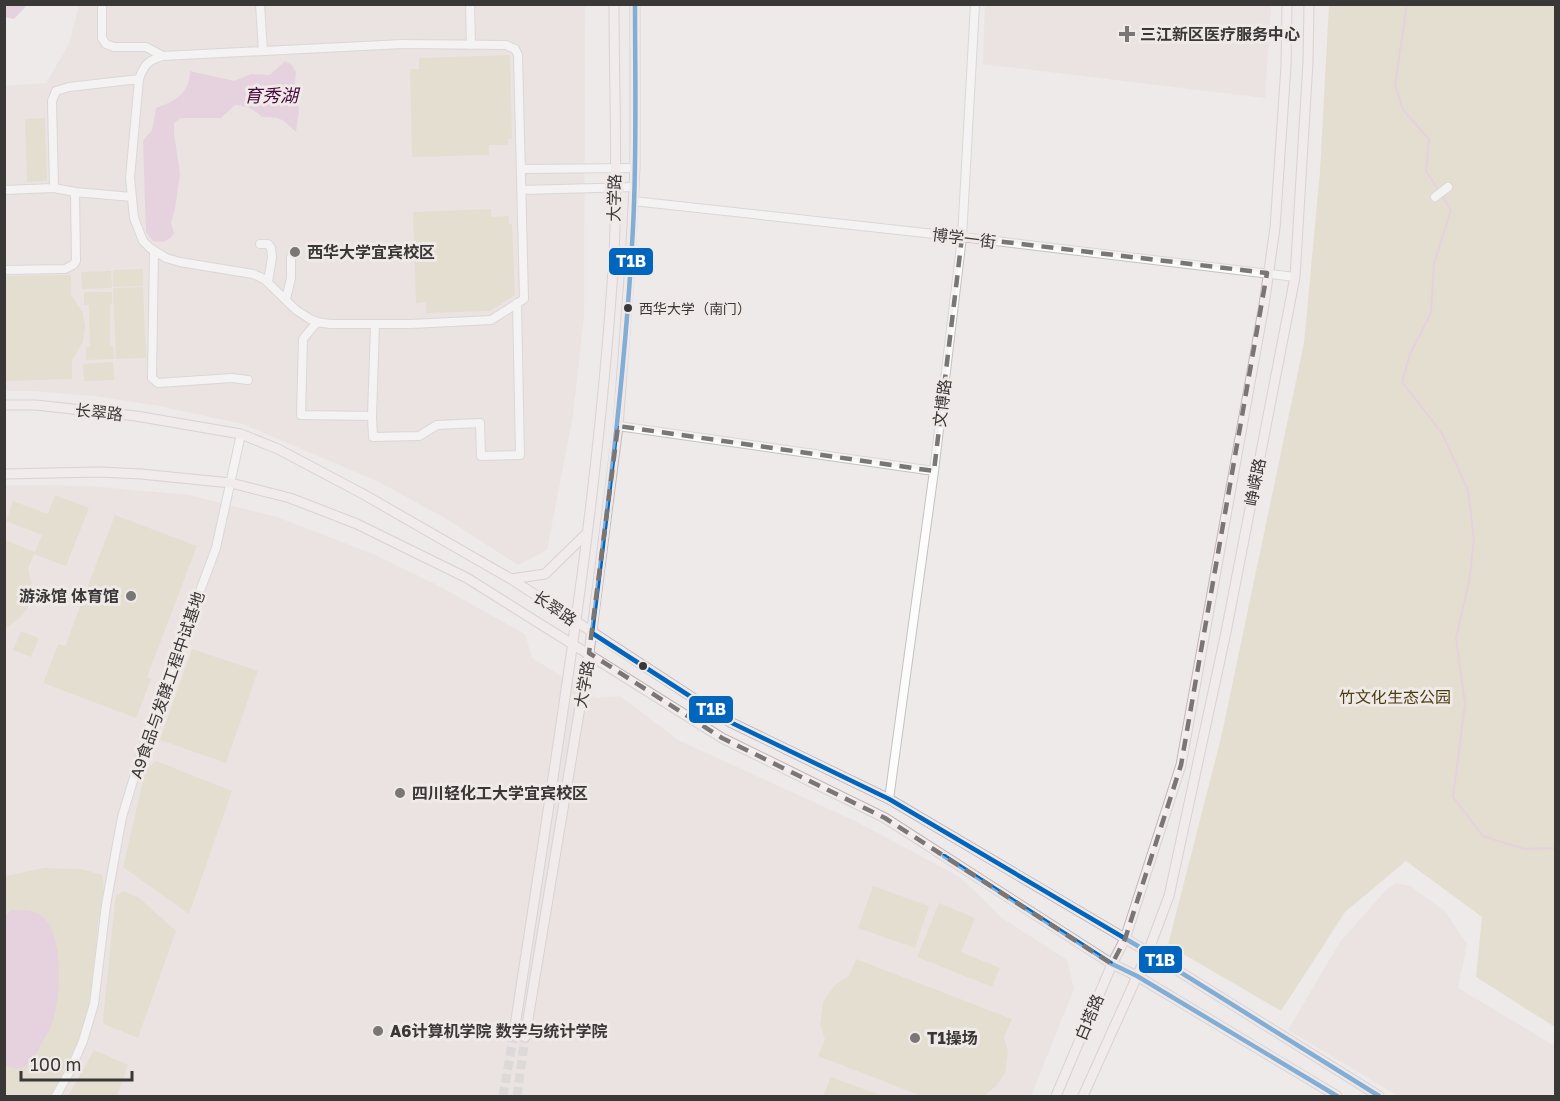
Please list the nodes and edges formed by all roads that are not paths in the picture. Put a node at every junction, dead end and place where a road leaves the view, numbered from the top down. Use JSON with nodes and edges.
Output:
{"nodes":[{"id":1,"x":102,"y":4,"type":"edge"},
{"id":2,"x":261,"y":4,"type":"edge"},
{"id":3,"x":470,"y":4,"type":"edge"},
{"id":4,"x":614,"y":4,"type":"edge"},
{"id":5,"x":635,"y":4,"type":"edge"},
{"id":6,"x":975,"y":4,"type":"edge"},
{"id":7,"x":1287,"y":4,"type":"edge"},
{"id":8,"x":1309,"y":4,"type":"edge"},
{"id":9,"x":471,"y":45,"type":"junction"},
{"id":10,"x":263,"y":51,"type":"junction"},
{"id":11,"x":163,"y":56,"type":"junction"},
{"id":12,"x":139,"y":79,"type":"junction"},
{"id":13,"x":615,"y":167,"type":"junction"},
{"id":14,"x":635,"y":168,"type":"junction"},
{"id":15,"x":522,"y":169,"type":"junction"},
{"id":16,"x":614,"y":187,"type":"junction"},
{"id":17,"x":634,"y":187,"type":"junction"},
{"id":18,"x":1448,"y":187,"type":"dead end"},
{"id":19,"x":54,"y":188,"type":"junction"},
{"id":20,"x":4,"y":190,"type":"edge"},
{"id":21,"x":522,"y":190,"type":"junction"},
{"id":22,"x":75,"y":192,"type":"junction"},
{"id":23,"x":132,"y":197,"type":"junction"},
{"id":24,"x":1435,"y":197,"type":"dead end"},
{"id":25,"x":633,"y":201,"type":"junction"},
{"id":26,"x":962,"y":237,"type":"junction"},
{"id":27,"x":260,"y":244,"type":"dead end"},
{"id":28,"x":154,"y":250,"type":"junction"},
{"id":29,"x":291,"y":257,"type":"dead end"},
{"id":30,"x":4,"y":270,"type":"edge"},
{"id":31,"x":1267,"y":273,"type":"junction"},
{"id":32,"x":1295,"y":277,"type":"junction"},
{"id":33,"x":268,"y":282,"type":"junction"},
{"id":34,"x":286,"y":299,"type":"junction"},
{"id":35,"x":517,"y":303,"type":"junction"},
{"id":36,"x":316,"y":322,"type":"junction"},
{"id":37,"x":375,"y":325,"type":"junction"},
{"id":38,"x":248,"y":380,"type":"dead end"},
{"id":39,"x":4,"y":405,"type":"edge"},
{"id":40,"x":372,"y":416,"type":"junction"},
{"id":41,"x":618,"y":426,"type":"junction"},
{"id":42,"x":241,"y":434,"type":"junction"},
{"id":43,"x":934,"y":471,"type":"junction"},
{"id":44,"x":4,"y":474,"type":"edge"},
{"id":45,"x":231,"y":483,"type":"junction"},
{"id":46,"x":587,"y":534,"type":"junction"},
{"id":47,"x":512,"y":579,"type":"junction"},
{"id":48,"x":575,"y":621,"type":"junction"},
{"id":49,"x":592,"y":633,"type":"junction"},
{"id":50,"x":572,"y":643,"type":"junction"},
{"id":51,"x":589,"y":653,"type":"junction"},
{"id":52,"x":889,"y":799,"type":"junction"},
{"id":53,"x":1125,"y":939,"type":"junction"},
{"id":54,"x":1148,"y":952,"type":"junction"},
{"id":55,"x":1112,"y":964,"type":"junction"},
{"id":56,"x":1137,"y":976,"type":"junction"},
{"id":57,"x":513,"y":1033,"type":"tunnel mouth"},
{"id":58,"x":525,"y":1037,"type":"tunnel mouth"},
{"id":59,"x":56,"y":1096,"type":"edge"},
{"id":60,"x":1056,"y":1096,"type":"edge"},
{"id":61,"x":1083,"y":1096,"type":"edge"},
{"id":62,"x":1337,"y":1096,"type":"edge"},
{"id":63,"x":1379,"y":1096,"type":"edge"}],
"edges":[{"from":1,"to":11,"type":"street"},
{"from":2,"to":10,"type":"street"},
{"from":3,"to":9,"type":"street"},
{"from":4,"to":13,"type":"main road","name":"大学路"},
{"from":5,"to":14,"type":"main road","name":"大学路"},
{"from":6,"to":26,"type":"street","name":"文博路"},
{"from":7,"to":31,"type":"main road","name":"峥嵘路"},
{"from":8,"to":32,"type":"main road","name":"峥嵘路"},
{"from":9,"to":10,"type":"street"},
{"from":9,"to":15,"type":"street"},
{"from":10,"to":11,"type":"street"},
{"from":11,"to":12,"type":"street"},
{"from":12,"to":19,"type":"street"},
{"from":12,"to":23,"type":"street"},
{"from":13,"to":14,"type":"street"},
{"from":13,"to":15,"type":"street"},
{"from":13,"to":16,"type":"main road","name":"大学路"},
{"from":14,"to":17,"type":"main road","name":"大学路"},
{"from":15,"to":21,"type":"street"},
{"from":16,"to":17,"type":"street"},
{"from":16,"to":21,"type":"street"},
{"from":16,"to":46,"type":"main road","name":"大学路"},
{"from":17,"to":25,"type":"main road","name":"大学路"},
{"from":18,"to":24,"type":"street"},
{"from":19,"to":20,"type":"street"},
{"from":19,"to":22,"type":"street"},
{"from":21,"to":35,"type":"street"},
{"from":22,"to":23,"type":"street"},
{"from":22,"to":30,"type":"street"},
{"from":23,"to":28,"type":"street"},
{"from":25,"to":26,"type":"street","name":"博学一街"},
{"from":25,"to":41,"type":"main road","name":"大学路"},
{"from":26,"to":31,"type":"street","name":"博学一街"},
{"from":26,"to":43,"type":"street","name":"文博路"},
{"from":27,"to":33,"type":"street"},
{"from":28,"to":33,"type":"street"},
{"from":28,"to":38,"type":"street"},
{"from":29,"to":34,"type":"street"},
{"from":31,"to":32,"type":"street","name":"博学一街"},
{"from":31,"to":53,"type":"main road","name":"峥嵘路"},
{"from":32,"to":54,"type":"main road","name":"峥嵘路"},
{"from":33,"to":34,"type":"street"},
{"from":34,"to":36,"type":"street"},
{"from":35,"to":37,"type":"street"},
{"from":35,"to":40,"type":"street"},
{"from":36,"to":37,"type":"street"},
{"from":36,"to":40,"type":"street"},
{"from":37,"to":40,"type":"street"},
{"from":39,"to":42,"type":"main road","name":"长翠路"},
{"from":41,"to":43,"type":"street"},
{"from":41,"to":49,"type":"main road","name":"大学路"},
{"from":42,"to":45,"type":"street","name":"A9食品与发酵工程中试基地"},
{"from":42,"to":47,"type":"main road","name":"长翠路"},
{"from":43,"to":52,"type":"street","name":"文博路"},
{"from":44,"to":45,"type":"main road","name":"长翠路"},
{"from":45,"to":50,"type":"main road","name":"长翠路"},
{"from":45,"to":59,"type":"street","name":"A9食品与发酵工程中试基地"},
{"from":46,"to":47,"type":"main road"},
{"from":46,"to":48,"type":"main road","name":"大学路"},
{"from":47,"to":48,"type":"main road","name":"长翠路"},
{"from":48,"to":49,"type":"main road","name":"长翠路"},
{"from":48,"to":50,"type":"main road","name":"大学路"},
{"from":49,"to":51,"type":"main road","name":"大学路"},
{"from":49,"to":52,"type":"main road","name":"长翠路"},
{"from":50,"to":51,"type":"main road","name":"长翠路"},
{"from":50,"to":57,"type":"main road","name":"大学路"},
{"from":51,"to":55,"type":"main road","name":"长翠路"},
{"from":51,"to":58,"type":"main road","name":"大学路"},
{"from":52,"to":53,"type":"main road","name":"长翠路"},
{"from":53,"to":54,"type":"main road","name":"长翠路"},
{"from":53,"to":55,"type":"main road","name":"白塔路"},
{"from":54,"to":56,"type":"main road","name":"白塔路"},
{"from":54,"to":63,"type":"main road","name":"长翠路"},
{"from":55,"to":56,"type":"main road","name":"长翠路"},
{"from":55,"to":60,"type":"main road","name":"白塔路"},
{"from":56,"to":61,"type":"main road","name":"白塔路"},
{"from":56,"to":62,"type":"main road","name":"长翠路"}]}
